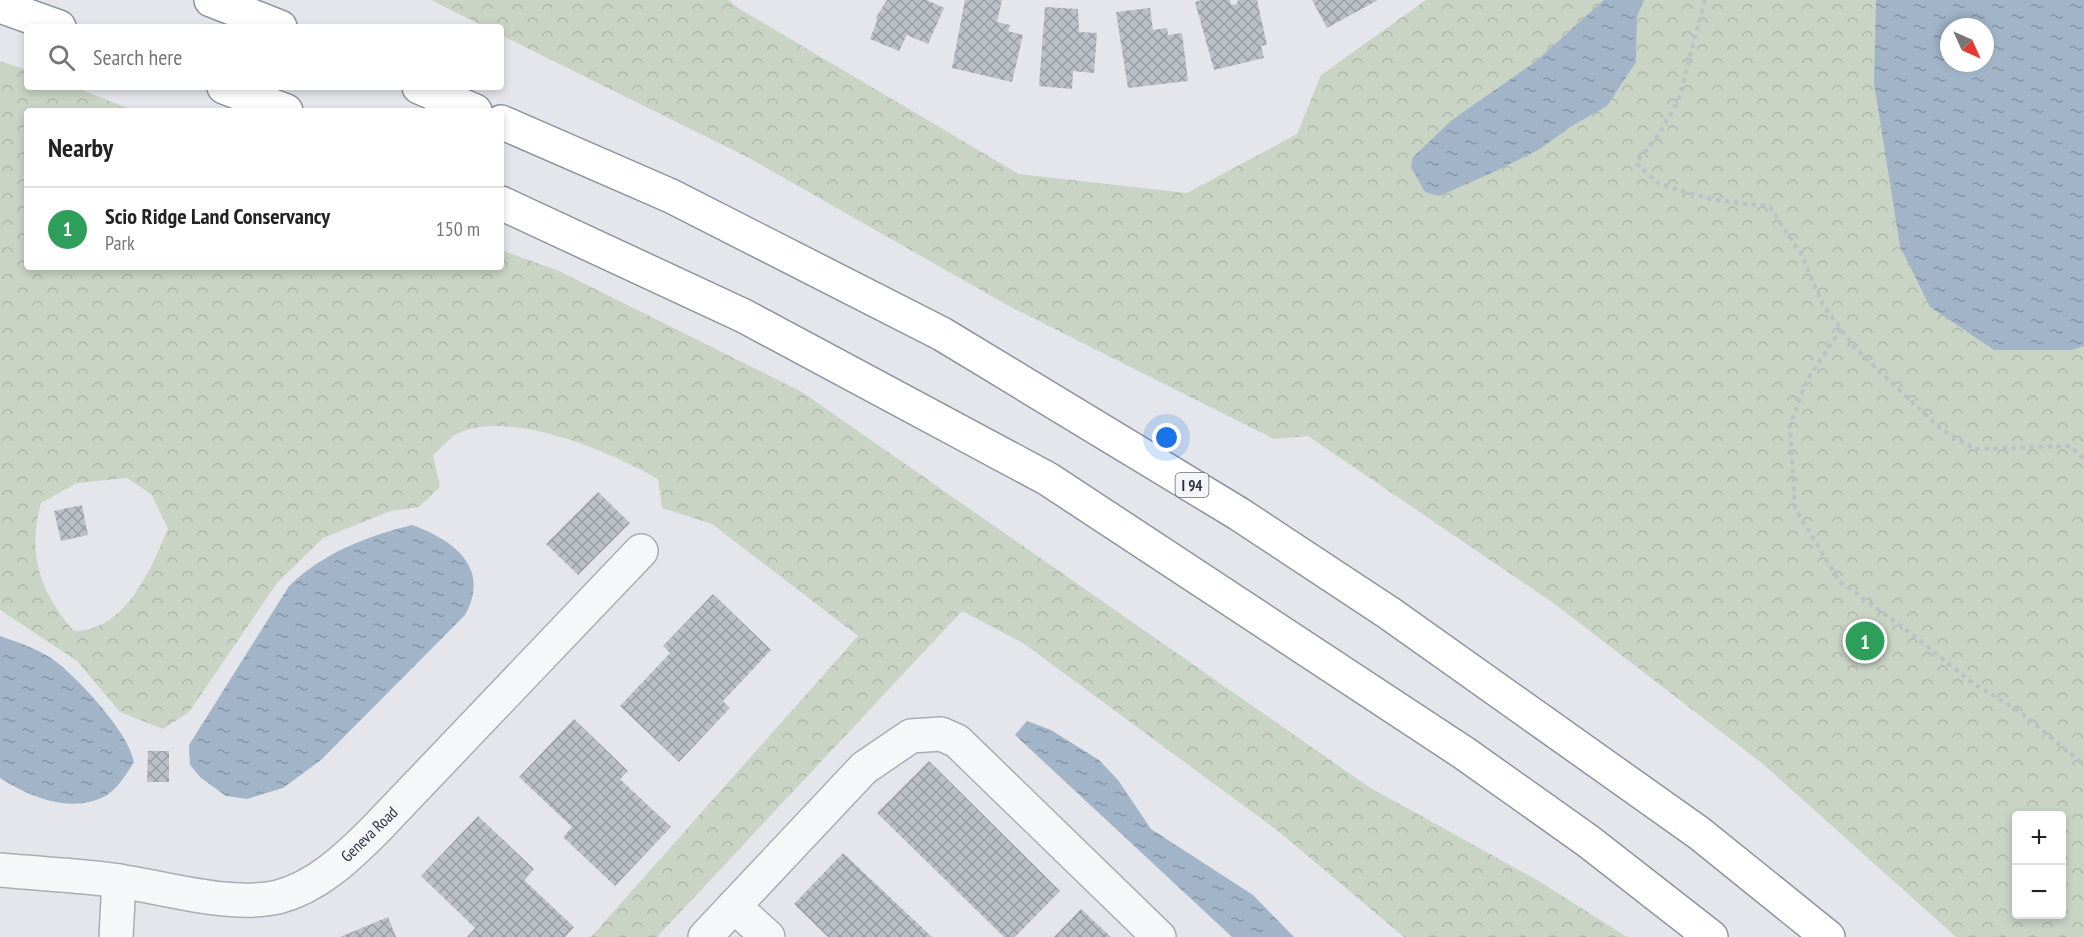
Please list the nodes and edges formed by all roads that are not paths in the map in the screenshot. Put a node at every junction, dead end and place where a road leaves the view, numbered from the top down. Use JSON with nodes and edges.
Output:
{"nodes":[{"id":1,"x":212,"y":0,"type":"edge"},
{"id":2,"x":0,"y":6,"type":"edge"},
{"id":3,"x":50,"y":24,"type":"edge"},
{"id":4,"x":272,"y":24,"type":"edge"},
{"id":5,"x":232,"y":90,"type":"edge"},
{"id":6,"x":426,"y":90,"type":"edge"},
{"id":7,"x":278,"y":108,"type":"edge"},
{"id":8,"x":468,"y":108,"type":"edge"},
{"id":9,"x":504,"y":123,"type":"edge"},
{"id":10,"x":504,"y":203,"type":"edge"},
{"id":11,"x":641,"y":551,"type":"dead end"},
{"id":12,"x":0,"y":870,"type":"edge"},
{"id":13,"x":119,"y":881,"type":"junction"},
{"id":14,"x":734,"y":906,"type":"junction"},
{"id":15,"x":116,"y":937,"type":"edge"},
{"id":16,"x":705,"y":937,"type":"edge"},
{"id":17,"x":768,"y":937,"type":"edge"},
{"id":18,"x":1159,"y":937,"type":"edge"},
{"id":19,"x":1711,"y":937,"type":"edge"},
{"id":20,"x":1828,"y":937,"type":"edge"}],
"edges":[{"from":1,"to":4,"type":"highway"},
{"from":2,"to":3,"type":"highway"},
{"from":5,"to":7,"type":"highway"},
{"from":6,"to":8,"type":"highway"},
{"from":9,"to":20,"type":"highway","number":"I 94"},
{"from":10,"to":19,"type":"highway"},
{"from":11,"to":13,"type":"street","name":"Geneva Road"},
{"from":12,"to":13,"type":"street","name":"Geneva Road"},
{"from":13,"to":15,"type":"street"},
{"from":14,"to":16,"type":"street"},
{"from":14,"to":17,"type":"street"},
{"from":14,"to":18,"type":"street"}]}
